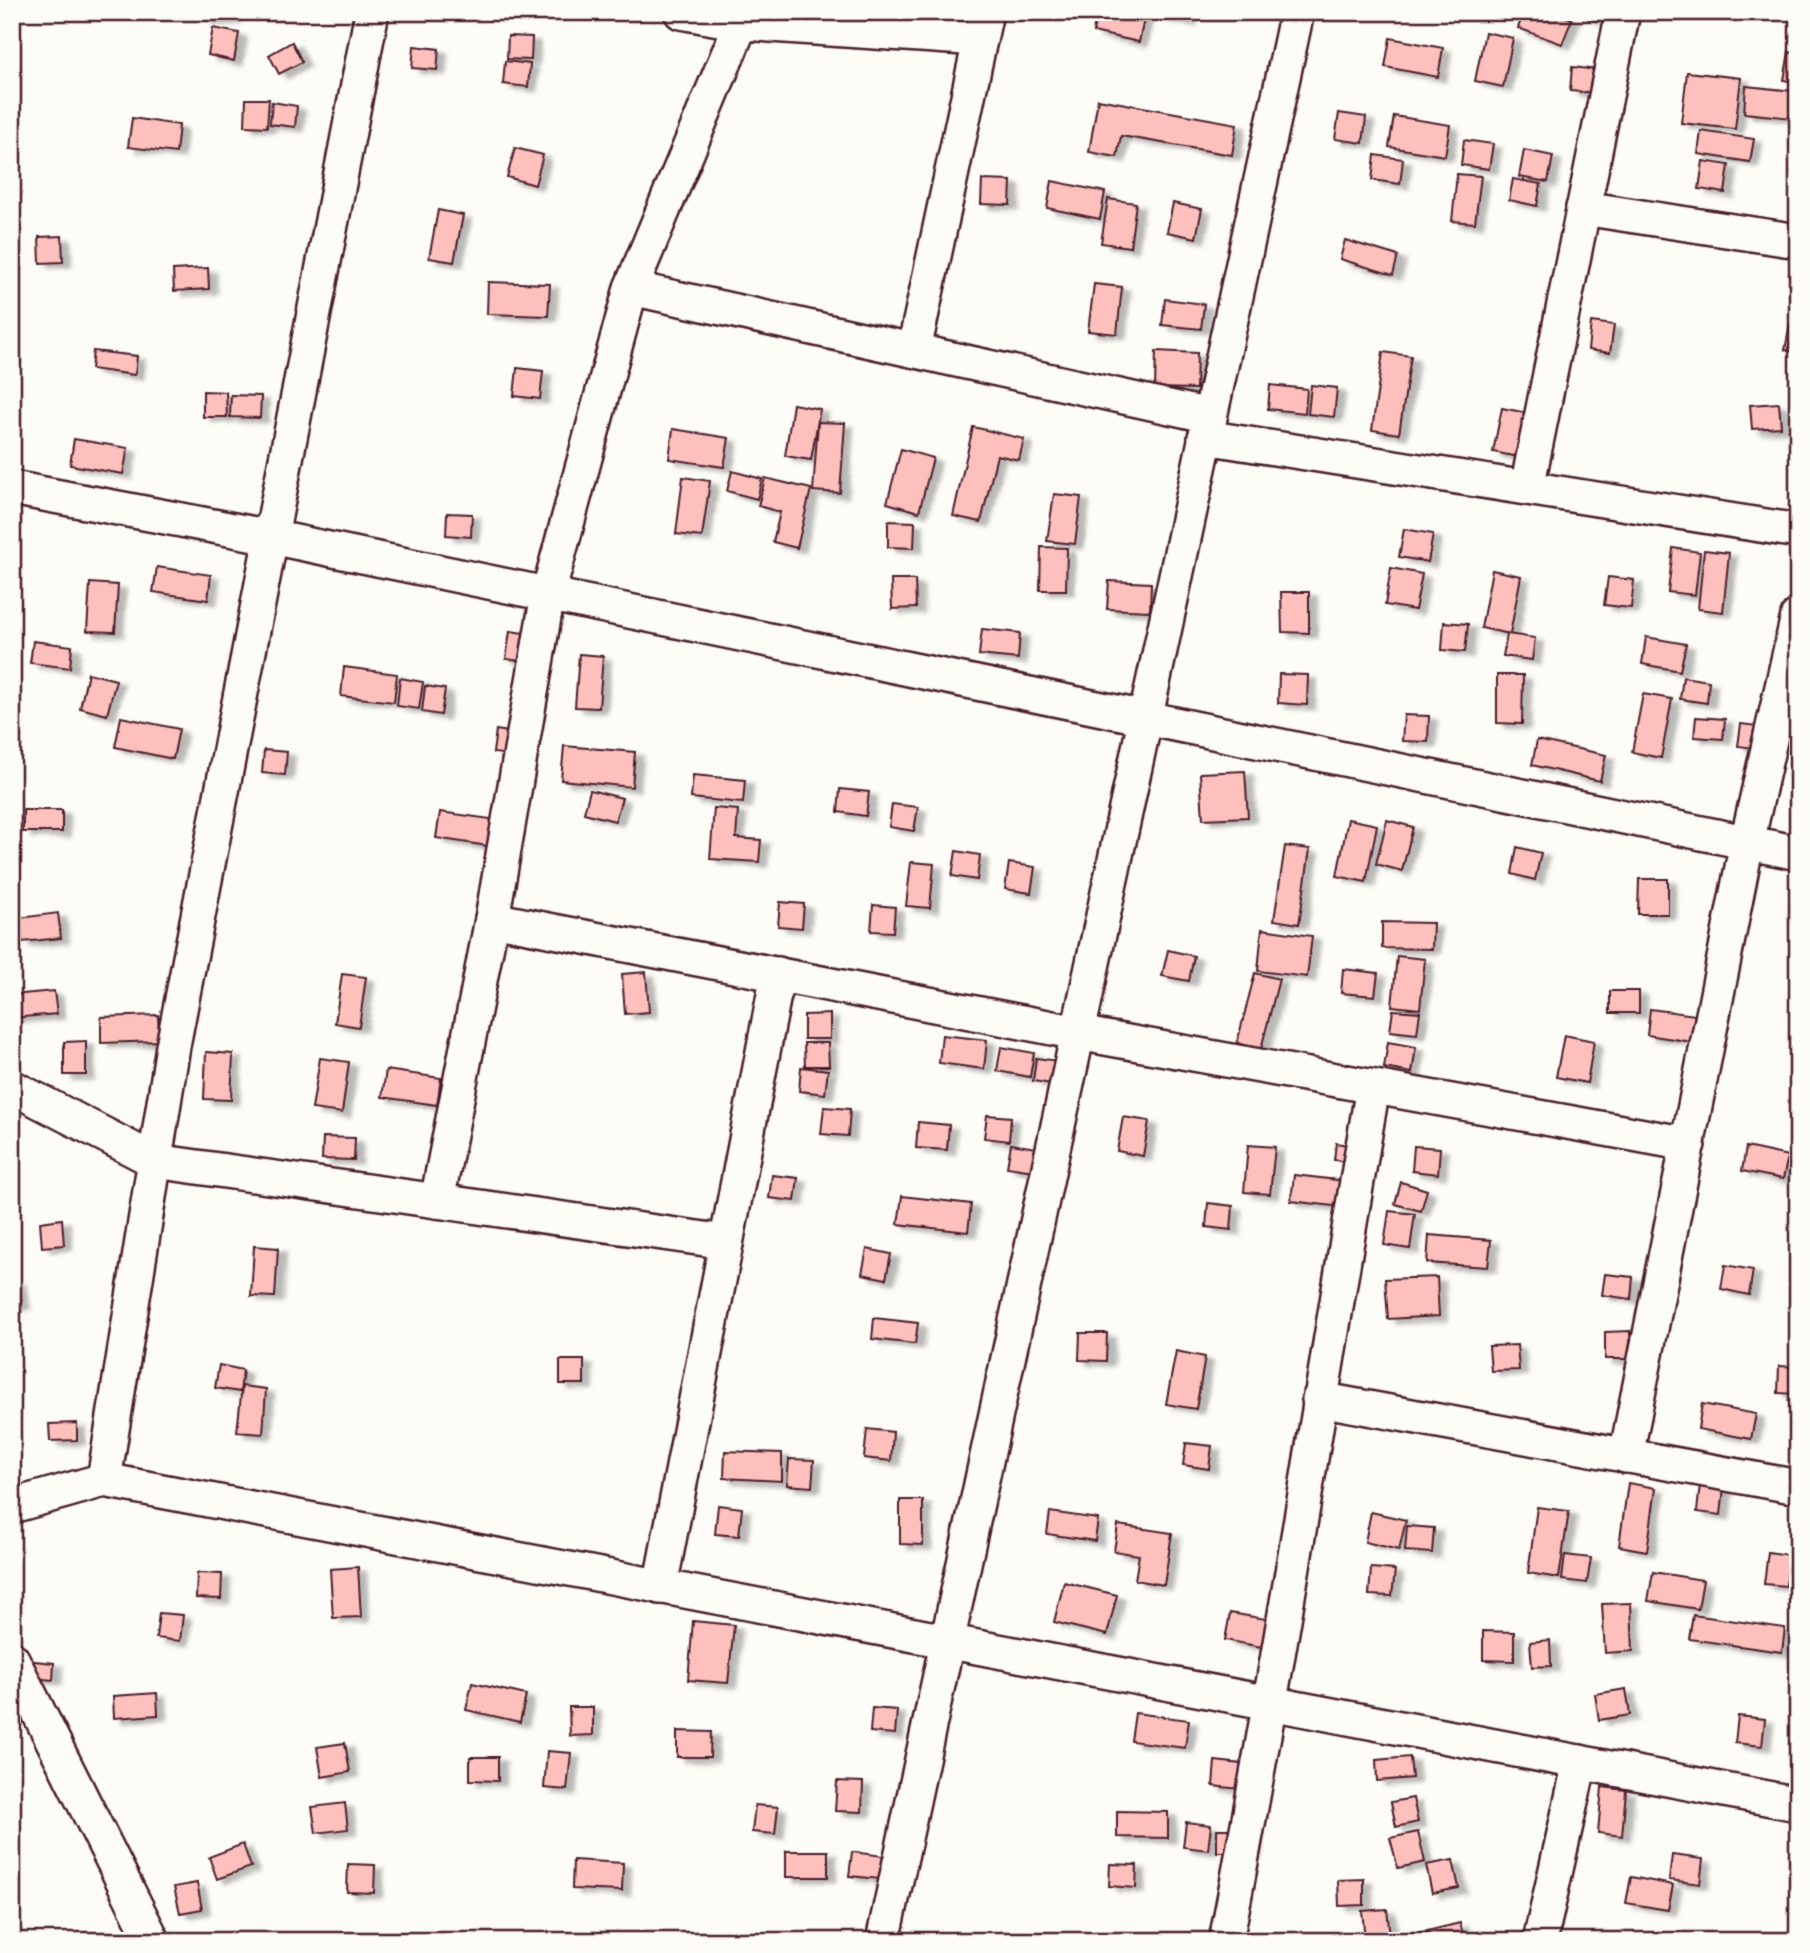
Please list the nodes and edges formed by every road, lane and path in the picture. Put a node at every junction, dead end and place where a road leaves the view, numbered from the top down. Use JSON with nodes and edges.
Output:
{"nodes":[{"id":1,"x":372,"y":12,"type":"edge"},
{"id":2,"x":681,"y":12,"type":"edge"},
{"id":3,"x":1297,"y":12,"type":"edge"},
{"id":4,"x":1623,"y":12,"type":"edge"},
{"id":5,"x":741,"y":23,"type":"junction"},
{"id":6,"x":983,"y":26,"type":"edge"},
{"id":7,"x":1583,"y":208,"type":"junction"},
{"id":8,"x":1798,"y":241,"type":"edge"},
{"id":9,"x":631,"y":288,"type":"junction"},
{"id":10,"x":914,"y":350,"type":"junction"},
{"id":11,"x":1208,"y":427,"type":"junction"},
{"id":12,"x":12,"y":488,"type":"edge"},
{"id":13,"x":1527,"y":488,"type":"junction"},
{"id":14,"x":1798,"y":531,"type":"edge"},
{"id":15,"x":271,"y":537,"type":"junction"},
{"id":16,"x":548,"y":594,"type":"junction"},
{"id":17,"x":1798,"y":616,"type":"edge"},
{"id":18,"x":1146,"y":718,"type":"junction"},
{"id":19,"x":1747,"y":842,"type":"junction"},
{"id":20,"x":1798,"y":852,"type":"edge"},
{"id":21,"x":492,"y":919,"type":"junction"},
{"id":22,"x":778,"y":974,"type":"junction"},
{"id":23,"x":1078,"y":1032,"type":"junction"},
{"id":24,"x":12,"y":1087,"type":"edge"},
{"id":25,"x":1373,"y":1087,"type":"junction"},
{"id":26,"x":1688,"y":1144,"type":"junction"},
{"id":27,"x":155,"y":1161,"type":"junction"},
{"id":28,"x":437,"y":1201,"type":"junction"},
{"id":29,"x":726,"y":1241,"type":"junction"},
{"id":30,"x":1319,"y":1399,"type":"junction"},
{"id":31,"x":1626,"y":1456,"type":"junction"},
{"id":32,"x":104,"y":1480,"type":"junction"},
{"id":33,"x":1798,"y":1487,"type":"edge"},
{"id":34,"x":12,"y":1506,"type":"edge"},
{"id":35,"x":660,"y":1587,"type":"junction"},
{"id":36,"x":947,"y":1641,"type":"junction"},
{"id":37,"x":12,"y":1659,"type":"edge"},
{"id":38,"x":1272,"y":1703,"type":"junction"},
{"id":39,"x":1580,"y":1762,"type":"junction"},
{"id":40,"x":1798,"y":1804,"type":"edge"},
{"id":41,"x":153,"y":1941,"type":"edge"},
{"id":42,"x":883,"y":1941,"type":"edge"},
{"id":43,"x":1226,"y":1941,"type":"edge"},
{"id":44,"x":1539,"y":1941,"type":"edge"}],
"edges":[{"from":1,"to":15,"type":"street"},
{"from":2,"to":5,"type":"street"},
{"from":3,"to":11,"type":"street"},
{"from":4,"to":7,"type":"street"},
{"from":5,"to":6,"type":"street"},
{"from":5,"to":9,"type":"street"},
{"from":6,"to":10,"type":"street"},
{"from":7,"to":8,"type":"street"},
{"from":7,"to":13,"type":"street"},
{"from":9,"to":10,"type":"street"},
{"from":9,"to":16,"type":"street"},
{"from":10,"to":11,"type":"street"},
{"from":11,"to":13,"type":"street"},
{"from":11,"to":18,"type":"street"},
{"from":12,"to":15,"type":"street"},
{"from":13,"to":14,"type":"street"},
{"from":15,"to":16,"type":"street"},
{"from":15,"to":27,"type":"street"},
{"from":16,"to":18,"type":"street"},
{"from":16,"to":21,"type":"street"},
{"from":17,"to":19,"type":"street"},
{"from":18,"to":19,"type":"street"},
{"from":18,"to":23,"type":"street"},
{"from":19,"to":20,"type":"street"},
{"from":19,"to":26,"type":"street"},
{"from":21,"to":22,"type":"street"},
{"from":21,"to":28,"type":"street"},
{"from":22,"to":23,"type":"street"},
{"from":22,"to":29,"type":"street"},
{"from":23,"to":25,"type":"street"},
{"from":23,"to":36,"type":"street"},
{"from":24,"to":27,"type":"street"},
{"from":25,"to":26,"type":"street"},
{"from":25,"to":30,"type":"street"},
{"from":26,"to":31,"type":"street"},
{"from":27,"to":28,"type":"street"},
{"from":27,"to":32,"type":"street"},
{"from":28,"to":29,"type":"street"},
{"from":29,"to":35,"type":"street"},
{"from":30,"to":31,"type":"street"},
{"from":30,"to":38,"type":"street"},
{"from":31,"to":33,"type":"street"},
{"from":32,"to":34,"type":"street"},
{"from":32,"to":35,"type":"street"},
{"from":35,"to":36,"type":"street"},
{"from":36,"to":38,"type":"street"},
{"from":36,"to":42,"type":"street"},
{"from":37,"to":41,"type":"street"},
{"from":38,"to":39,"type":"street"},
{"from":38,"to":43,"type":"street"},
{"from":39,"to":40,"type":"street"},
{"from":39,"to":44,"type":"street"}]}
